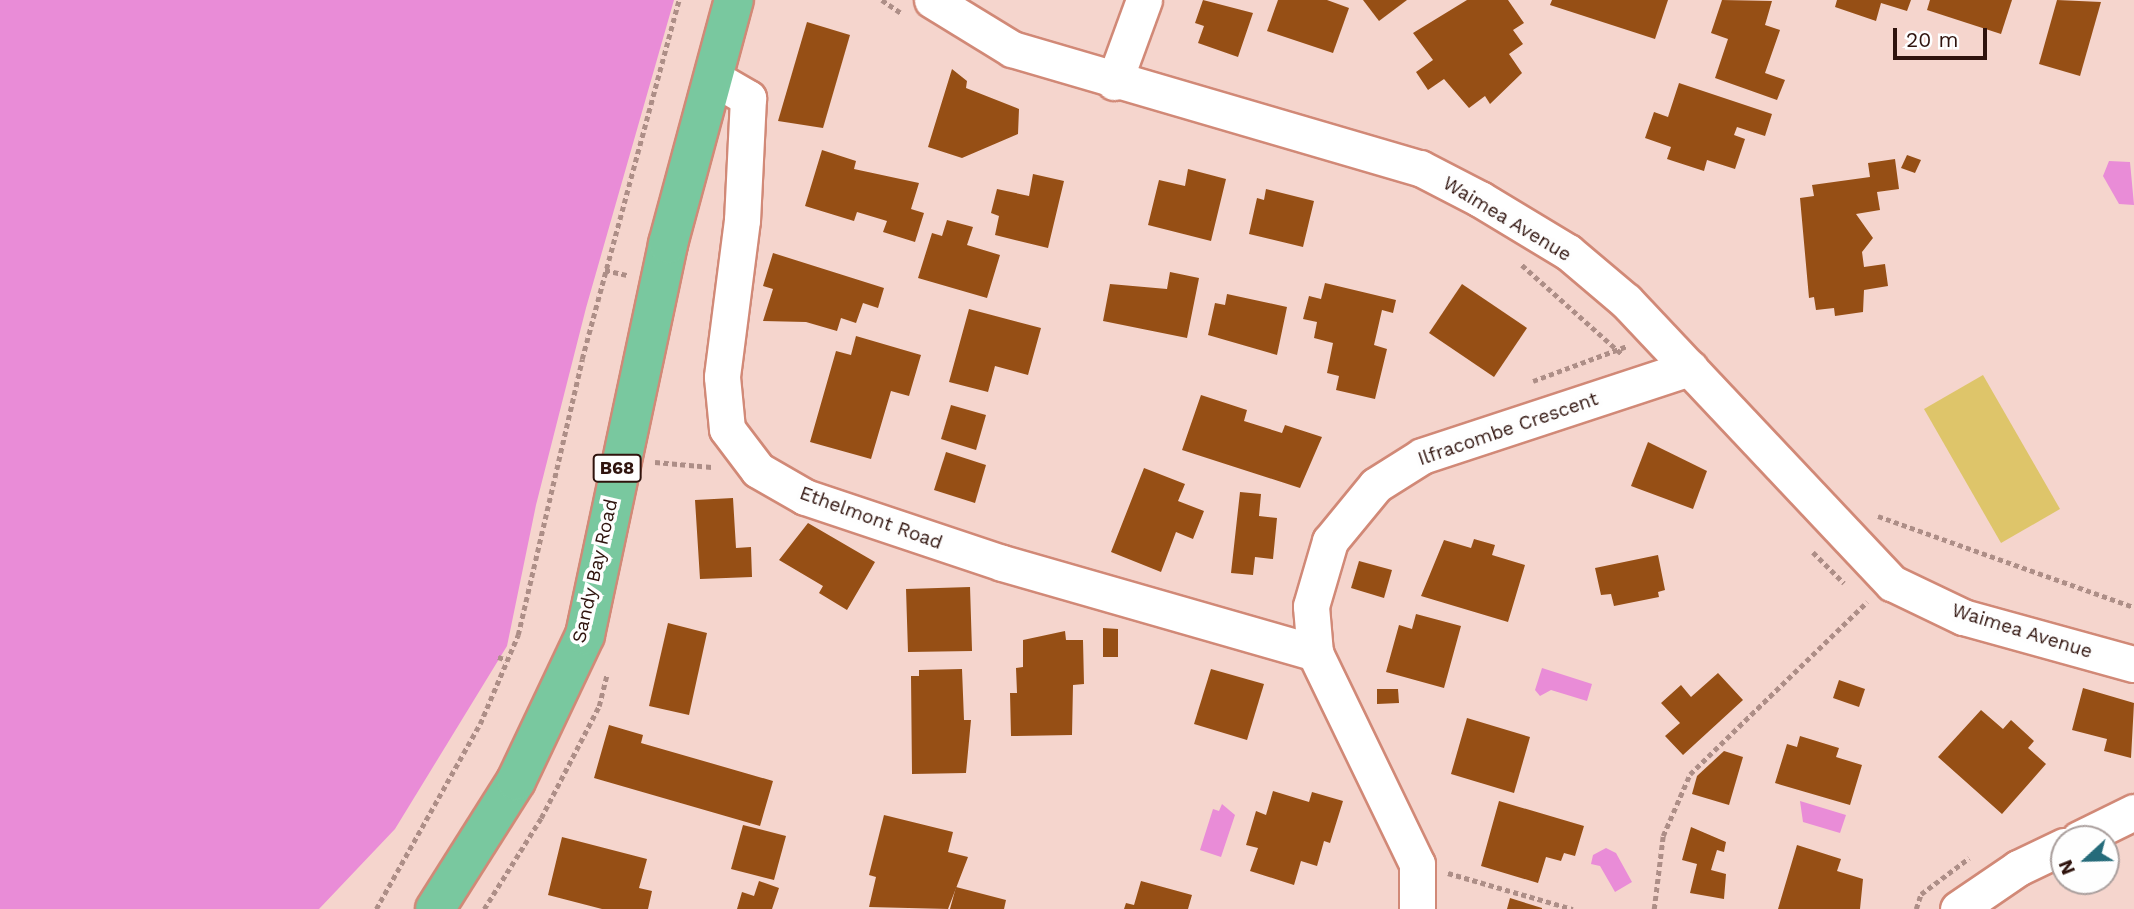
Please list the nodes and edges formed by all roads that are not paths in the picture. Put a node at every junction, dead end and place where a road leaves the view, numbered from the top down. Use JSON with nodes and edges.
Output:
{"nodes":[{"id":1,"x":734,"y":0,"type":"edge"},
{"id":2,"x":1144,"y":0,"type":"edge"},
{"id":3,"x":918,"y":7,"type":"edge"},
{"id":4,"x":712,"y":77,"type":"junction"},
{"id":5,"x":1114,"y":82,"type":"junction"},
{"id":6,"x":1690,"y":368,"type":"junction"},
{"id":7,"x":1315,"y":653,"type":"junction"},
{"id":8,"x":2134,"y":664,"type":"edge"},
{"id":9,"x":2134,"y":812,"type":"edge"},
{"id":10,"x":2108,"y":825,"type":"edge"},
{"id":11,"x":2050,"y":852,"type":"edge"},
{"id":12,"x":435,"y":909,"type":"edge"},
{"id":13,"x":1417,"y":909,"type":"edge"},
{"id":14,"x":1958,"y":909,"type":"edge"}],
"edges":[{"from":1,"to":4,"type":"main road","name":"Sandy Bay Road","number":"B68"},
{"from":2,"to":5,"type":"street"},
{"from":3,"to":5,"type":"street","name":"Waimea Avenue"},
{"from":4,"to":7,"type":"street","name":"Ethelmont Road"},
{"from":4,"to":12,"type":"main road","name":"Sandy Bay Road","number":"B68"},
{"from":5,"to":6,"type":"street","name":"Waimea Avenue"},
{"from":6,"to":7,"type":"street","name":"Ilfracombe Crescent"},
{"from":6,"to":8,"type":"street","name":"Waimea Avenue"},
{"from":7,"to":13,"type":"street","name":"Ilfracombe Crescent"},
{"from":9,"to":10,"type":"street"},
{"from":11,"to":14,"type":"street"}]}
